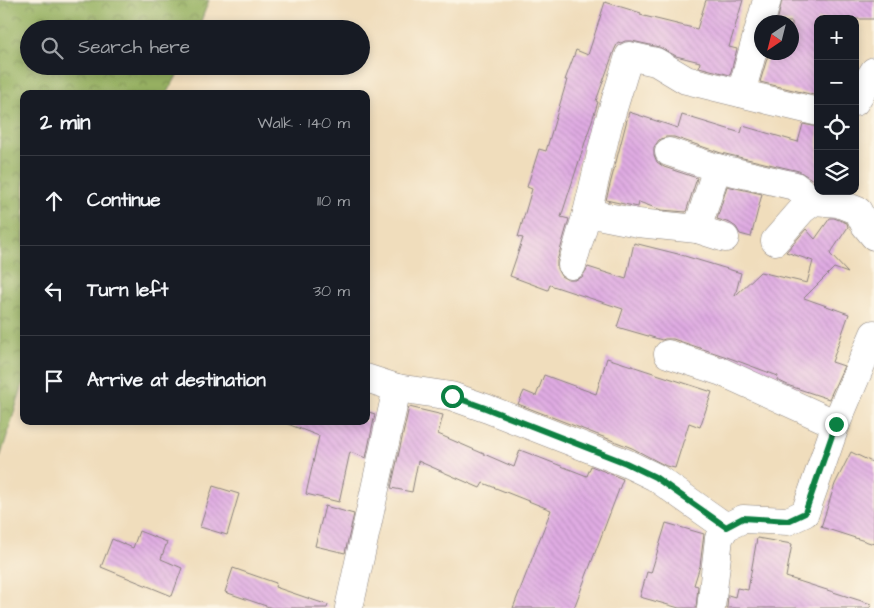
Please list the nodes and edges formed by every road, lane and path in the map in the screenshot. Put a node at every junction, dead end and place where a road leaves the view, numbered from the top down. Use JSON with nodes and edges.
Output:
{"nodes":[{"id":1,"x":767,"y":0,"type":"edge"},
{"id":2,"x":874,"y":71,"type":"edge"},
{"id":3,"x":740,"y":93,"type":"junction"},
{"id":4,"x":859,"y":95,"type":"edge"},
{"id":5,"x":814,"y":111,"type":"edge"},
{"id":6,"x":669,"y":152,"type":"dead end"},
{"id":7,"x":717,"y":168,"type":"junction"},
{"id":8,"x":814,"y":201,"type":"junction"},
{"id":9,"x":587,"y":213,"type":"junction"},
{"id":10,"x":698,"y":229,"type":"junction"},
{"id":11,"x":874,"y":236,"type":"edge"},
{"id":12,"x":724,"y":238,"type":"dead end"},
{"id":13,"x":775,"y":241,"type":"dead end"},
{"id":14,"x":572,"y":265,"type":"dead end"},
{"id":15,"x":874,"y":334,"type":"edge"},
{"id":16,"x":668,"y":354,"type":"dead end"},
{"id":17,"x":370,"y":379,"type":"edge"},
{"id":18,"x":397,"y":388,"type":"junction"},
{"id":19,"x":836,"y":424,"type":"junction"},
{"id":20,"x":726,"y":527,"type":"junction"},
{"id":21,"x":350,"y":608,"type":"edge"},
{"id":22,"x":711,"y":608,"type":"edge"}],
"edges":[{"from":1,"to":3,"type":"street"},
{"from":2,"to":4,"type":"street"},
{"from":3,"to":5,"type":"street"},
{"from":3,"to":9,"type":"street"},
{"from":6,"to":7,"type":"street"},
{"from":7,"to":8,"type":"street"},
{"from":7,"to":10,"type":"street"},
{"from":8,"to":11,"type":"street"},
{"from":8,"to":13,"type":"street"},
{"from":9,"to":10,"type":"street"},
{"from":9,"to":14,"type":"street"},
{"from":10,"to":12,"type":"street"},
{"from":15,"to":19,"type":"street"},
{"from":16,"to":19,"type":"street"},
{"from":17,"to":18,"type":"street"},
{"from":18,"to":20,"type":"street"},
{"from":18,"to":21,"type":"street"},
{"from":19,"to":20,"type":"street"},
{"from":20,"to":22,"type":"street"}]}
